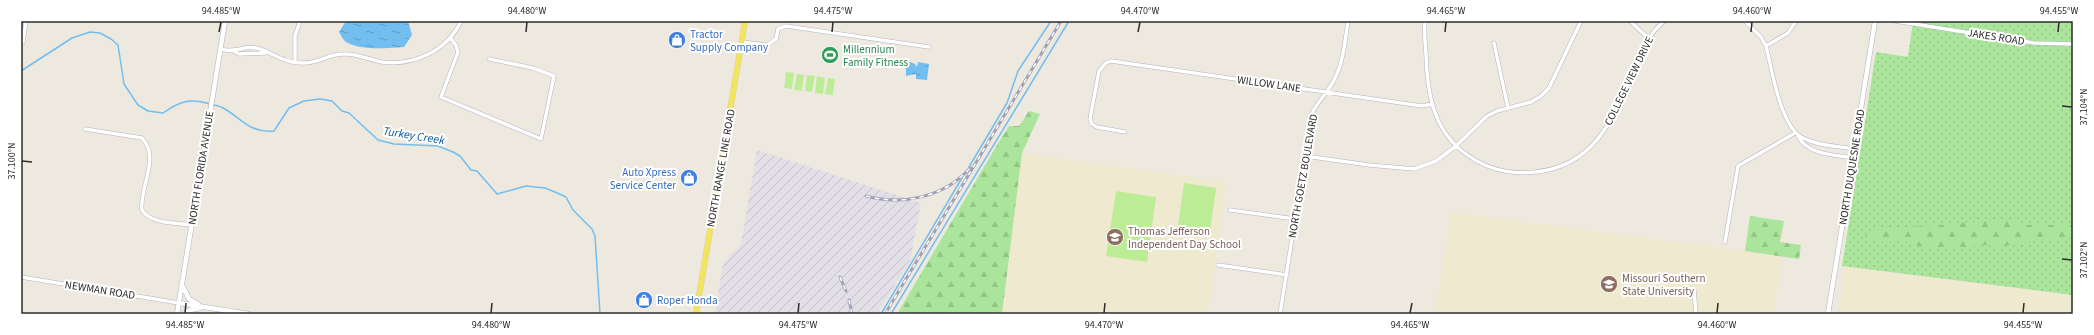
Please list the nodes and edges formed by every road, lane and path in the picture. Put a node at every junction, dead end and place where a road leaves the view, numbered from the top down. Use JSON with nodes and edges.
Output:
{"nodes":[{"id":1,"x":26,"y":21,"type":"edge"},
{"id":2,"x":225,"y":21,"type":"edge"},
{"id":3,"x":300,"y":21,"type":"edge"},
{"id":4,"x":461,"y":21,"type":"edge"},
{"id":5,"x":745,"y":21,"type":"edge"},
{"id":6,"x":1348,"y":21,"type":"edge"},
{"id":7,"x":1425,"y":21,"type":"edge"},
{"id":8,"x":1581,"y":21,"type":"edge"},
{"id":9,"x":1630,"y":21,"type":"edge"},
{"id":10,"x":1664,"y":21,"type":"edge"},
{"id":11,"x":1745,"y":21,"type":"edge"},
{"id":12,"x":1796,"y":21,"type":"edge"},
{"id":13,"x":1875,"y":21,"type":"edge"},
{"id":14,"x":1895,"y":21,"type":"edge"},
{"id":15,"x":450,"y":38,"type":"junction"},
{"id":16,"x":1648,"y":38,"type":"junction"},
{"id":17,"x":23,"y":42,"type":"dead end"},
{"id":18,"x":742,"y":42,"type":"junction"},
{"id":19,"x":1494,"y":43,"type":"dead end"},
{"id":20,"x":2073,"y":44,"type":"edge"},
{"id":21,"x":1766,"y":46,"type":"junction"},
{"id":22,"x":929,"y":47,"type":"dead end"},
{"id":23,"x":220,"y":49,"type":"junction"},
{"id":24,"x":232,"y":50,"type":"junction"},
{"id":25,"x":266,"y":53,"type":"junction"},
{"id":26,"x":489,"y":59,"type":"dead end"},
{"id":27,"x":295,"y":63,"type":"junction"},
{"id":28,"x":1326,"y":92,"type":"junction"},
{"id":29,"x":1432,"y":104,"type":"junction"},
{"id":30,"x":1508,"y":108,"type":"junction"},
{"id":31,"x":85,"y":129,"type":"dead end"},
{"id":32,"x":1125,"y":132,"type":"dead end"},
{"id":33,"x":1797,"y":134,"type":"junction"},
{"id":34,"x":1456,"y":146,"type":"junction"},
{"id":35,"x":1854,"y":149,"type":"junction"},
{"id":36,"x":1305,"y":156,"type":"junction"},
{"id":37,"x":1853,"y":158,"type":"junction"},
{"id":38,"x":1230,"y":210,"type":"dead end"},
{"id":39,"x":1295,"y":219,"type":"junction"},
{"id":40,"x":192,"y":225,"type":"junction"},
{"id":41,"x":1725,"y":242,"type":"dead end"},
{"id":42,"x":1218,"y":265,"type":"dead end"},
{"id":43,"x":1286,"y":275,"type":"junction"},
{"id":44,"x":21,"y":277,"type":"edge"},
{"id":45,"x":182,"y":284,"type":"junction"},
{"id":46,"x":1694,"y":290,"type":"dead end"},
{"id":47,"x":179,"y":303,"type":"junction"},
{"id":48,"x":207,"y":308,"type":"junction"},
{"id":49,"x":177,"y":314,"type":"edge"},
{"id":50,"x":183,"y":314,"type":"edge"},
{"id":51,"x":248,"y":314,"type":"edge"},
{"id":52,"x":696,"y":314,"type":"edge"},
{"id":53,"x":1280,"y":314,"type":"edge"},
{"id":54,"x":1696,"y":314,"type":"edge"},
{"id":55,"x":1828,"y":314,"type":"edge"}],
"edges":[{"from":1,"to":17,"type":"street"},
{"from":2,"to":23,"type":"street","name":"NORTH FLORIDA AVENUE"},
{"from":3,"to":27,"type":"street"},
{"from":4,"to":15,"type":"street"},
{"from":5,"to":18,"type":"main road","name":"NORTH RANGE LINE ROAD"},
{"from":6,"to":28,"type":"street","name":"NORTH GOETZ BOULEVARD"},
{"from":7,"to":29,"type":"street","name":"COLLEGE VIEW DRIVE"},
{"from":8,"to":30,"type":"street"},
{"from":9,"to":16,"type":"street"},
{"from":10,"to":16,"type":"street","name":"COLLEGE VIEW DRIVE"},
{"from":11,"to":21,"type":"street"},
{"from":12,"to":21,"type":"street"},
{"from":13,"to":35,"type":"street","name":"NORTH DUQUESNE ROAD"},
{"from":14,"to":20,"type":"street","name":"JAKES ROAD"},
{"from":15,"to":26,"type":"street"},
{"from":15,"to":27,"type":"street"},
{"from":16,"to":34,"type":"street","name":"COLLEGE VIEW DRIVE"},
{"from":18,"to":22,"type":"street"},
{"from":18,"to":52,"type":"main road","name":"NORTH RANGE LINE ROAD"},
{"from":19,"to":30,"type":"street"},
{"from":21,"to":33,"type":"street"},
{"from":23,"to":24,"type":"street"},
{"from":23,"to":40,"type":"street","name":"NORTH FLORIDA AVENUE"},
{"from":24,"to":25,"type":"street"},
{"from":24,"to":25,"type":"street"},
{"from":25,"to":27,"type":"street"},
{"from":28,"to":29,"type":"street","name":"WILLOW LANE"},
{"from":28,"to":32,"type":"street","name":"WILLOW LANE"},
{"from":28,"to":36,"type":"street","name":"NORTH GOETZ BOULEVARD"},
{"from":29,"to":34,"type":"street","name":"COLLEGE VIEW DRIVE"},
{"from":30,"to":34,"type":"street"},
{"from":31,"to":40,"type":"street"},
{"from":33,"to":35,"type":"street"},
{"from":33,"to":37,"type":"street"},
{"from":33,"to":41,"type":"street"},
{"from":34,"to":36,"type":"street"},
{"from":35,"to":37,"type":"street","name":"NORTH DUQUESNE ROAD"},
{"from":36,"to":39,"type":"street","name":"NORTH GOETZ BOULEVARD"},
{"from":37,"to":55,"type":"street","name":"NORTH DUQUESNE ROAD"},
{"from":38,"to":39,"type":"street"},
{"from":39,"to":43,"type":"street","name":"NORTH GOETZ BOULEVARD"},
{"from":40,"to":45,"type":"street","name":"NORTH FLORIDA AVENUE"},
{"from":42,"to":43,"type":"street"},
{"from":43,"to":53,"type":"street","name":"NORTH GOETZ BOULEVARD"},
{"from":44,"to":47,"type":"street","name":"NEWMAN ROAD"},
{"from":45,"to":47,"type":"street","name":"NORTH FLORIDA AVENUE"},
{"from":45,"to":48,"type":"street"},
{"from":46,"to":54,"type":"street"},
{"from":47,"to":48,"type":"street"},
{"from":47,"to":49,"type":"street","name":"NORTH FLORIDA AVENUE"},
{"from":48,"to":50,"type":"street"},
{"from":48,"to":51,"type":"street"}]}
